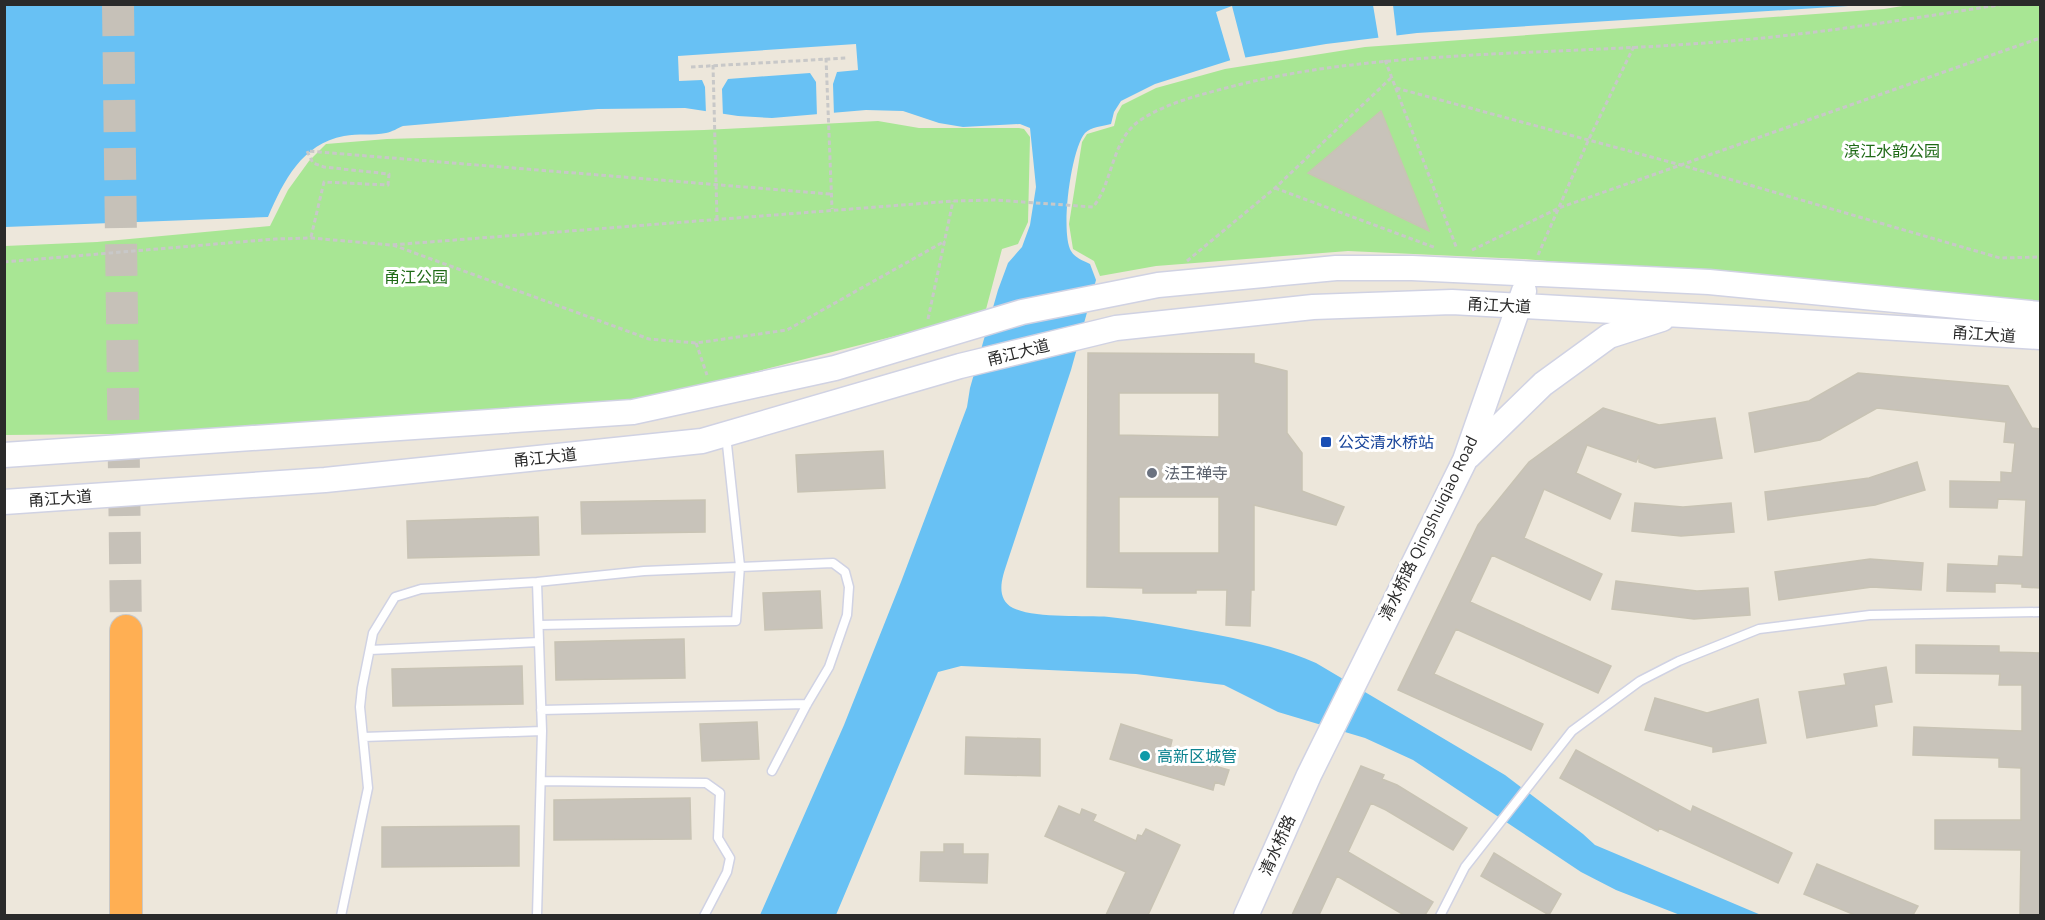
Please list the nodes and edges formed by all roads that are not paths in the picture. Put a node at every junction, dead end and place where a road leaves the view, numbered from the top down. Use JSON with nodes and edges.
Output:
{"nodes":[{"id":1,"x":1530,"y":273,"type":"junction"},
{"id":2,"x":1519,"y":305,"type":"junction"},
{"id":3,"x":2040,"y":314,"type":"edge"},
{"id":4,"x":1677,"y":315,"type":"junction"},
{"id":5,"x":2040,"y":337,"type":"edge"},
{"id":6,"x":726,"y":433,"type":"junction"},
{"id":7,"x":4,"y":455,"type":"edge"},
{"id":8,"x":1465,"y":460,"type":"junction"},
{"id":9,"x":4,"y":502,"type":"edge"},
{"id":10,"x":740,"y":566,"type":"junction"},
{"id":11,"x":537,"y":582,"type":"junction"},
{"id":12,"x":2040,"y":612,"type":"edge"},
{"id":13,"x":539,"y":625,"type":"junction"},
{"id":14,"x":126,"y":631,"type":"tunnel mouth"},
{"id":15,"x":539,"y":642,"type":"junction"},
{"id":16,"x":370,"y":650,"type":"junction"},
{"id":17,"x":807,"y":704,"type":"junction"},
{"id":18,"x":541,"y":710,"type":"junction"},
{"id":19,"x":542,"y":730,"type":"junction"},
{"id":20,"x":363,"y":736,"type":"junction"},
{"id":21,"x":772,"y":771,"type":"dead end"},
{"id":22,"x":1309,"y":775,"type":"joint"},
{"id":23,"x":541,"y":781,"type":"junction"},
{"id":24,"x":126,"y":915,"type":"edge"},
{"id":25,"x":341,"y":915,"type":"edge"},
{"id":26,"x":537,"y":915,"type":"edge"},
{"id":27,"x":704,"y":915,"type":"edge"},
{"id":28,"x":1246,"y":915,"type":"edge"},
{"id":29,"x":1440,"y":915,"type":"edge"}],
"edges":[{"from":1,"to":2,"type":"main road","name":"清水桥路 Qingshuiqiao Road"},
{"from":1,"to":3,"type":"main road","name":"甬江大道"},
{"from":1,"to":7,"type":"main road","name":"甬江大道"},
{"from":2,"to":4,"type":"main road","name":"甬江大道"},
{"from":2,"to":6,"type":"main road","name":"甬江大道"},
{"from":2,"to":8,"type":"main road","name":"清水桥路 Qingshuiqiao Road"},
{"from":4,"to":5,"type":"main road","name":"甬江大道"},
{"from":4,"to":8,"type":"main road"},
{"from":6,"to":9,"type":"main road","name":"甬江大道"},
{"from":6,"to":10,"type":"lane"},
{"from":8,"to":22,"type":"main road","name":"清水桥路 Qingshuiqiao Road"},
{"from":10,"to":11,"type":"lane"},
{"from":10,"to":13,"type":"lane"},
{"from":10,"to":17,"type":"lane"},
{"from":11,"to":13,"type":"lane"},
{"from":11,"to":16,"type":"lane"},
{"from":12,"to":29,"type":"lane"},
{"from":13,"to":15,"type":"lane"},
{"from":14,"to":24,"type":"highway"},
{"from":15,"to":16,"type":"lane"},
{"from":15,"to":18,"type":"lane"},
{"from":16,"to":20,"type":"lane"},
{"from":17,"to":18,"type":"lane"},
{"from":17,"to":21,"type":"lane"},
{"from":18,"to":19,"type":"lane"},
{"from":19,"to":20,"type":"lane"},
{"from":19,"to":23,"type":"lane"},
{"from":20,"to":25,"type":"lane"},
{"from":22,"to":28,"type":"main road","name":"清水桥路"},
{"from":23,"to":26,"type":"lane"},
{"from":23,"to":27,"type":"lane"}]}
